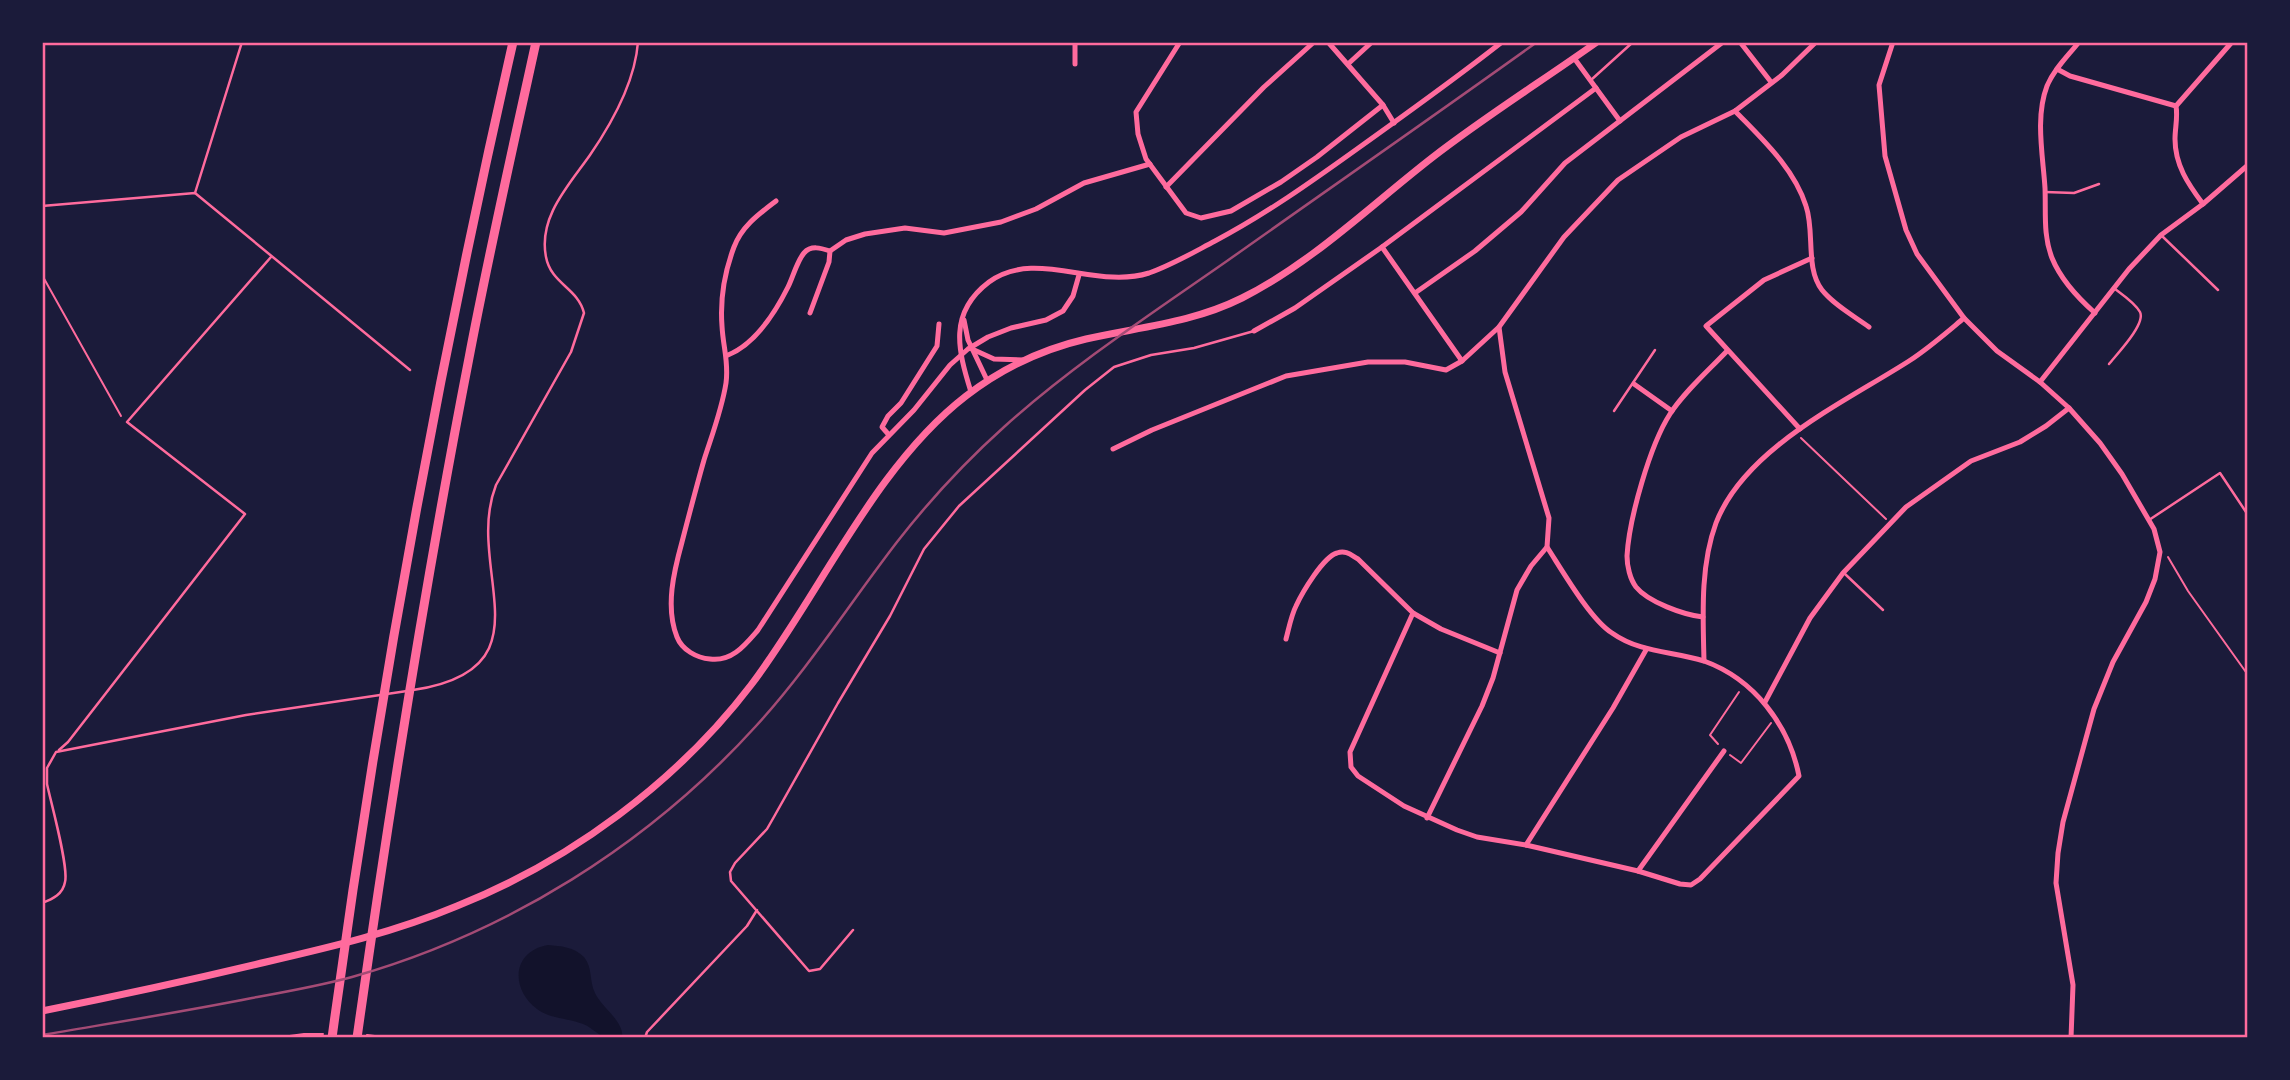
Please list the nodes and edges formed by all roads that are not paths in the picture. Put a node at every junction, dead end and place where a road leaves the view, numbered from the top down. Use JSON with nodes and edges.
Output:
{"nodes":[{"id":1,"x":242,"y":42,"type":"edge"},
{"id":2,"x":513,"y":42,"type":"edge"},
{"id":3,"x":536,"y":42,"type":"edge"},
{"id":4,"x":638,"y":42,"type":"edge"},
{"id":5,"x":1075,"y":42,"type":"edge"},
{"id":6,"x":1180,"y":42,"type":"edge"},
{"id":7,"x":1314,"y":42,"type":"edge"},
{"id":8,"x":1328,"y":42,"type":"edge"},
{"id":9,"x":1372,"y":42,"type":"edge"},
{"id":10,"x":1502,"y":42,"type":"edge"},
{"id":11,"x":1597,"y":42,"type":"edge"},
{"id":12,"x":1633,"y":42,"type":"edge"},
{"id":13,"x":1723,"y":42,"type":"edge"},
{"id":14,"x":1740,"y":42,"type":"edge"},
{"id":15,"x":1816,"y":42,"type":"edge"},
{"id":16,"x":1893,"y":42,"type":"edge"},
{"id":17,"x":2079,"y":42,"type":"edge"},
{"id":18,"x":2232,"y":42,"type":"edge"},
{"id":19,"x":1574,"y":58,"type":"junction"},
{"id":20,"x":1075,"y":64,"type":"dead end"},
{"id":21,"x":1348,"y":64,"type":"junction"},
{"id":22,"x":2057,"y":69,"type":"junction"},
{"id":23,"x":1590,"y":81,"type":"junction"},
{"id":24,"x":1771,"y":82,"type":"junction"},
{"id":25,"x":1596,"y":88,"type":"junction"},
{"id":26,"x":1382,"y":105,"type":"junction"},
{"id":27,"x":2176,"y":106,"type":"junction"},
{"id":28,"x":1735,"y":111,"type":"junction"},
{"id":29,"x":1620,"y":121,"type":"junction"},
{"id":30,"x":1394,"y":123,"type":"junction"},
{"id":31,"x":1150,"y":164,"type":"junction"},
{"id":32,"x":2248,"y":165,"type":"edge"},
{"id":33,"x":2099,"y":184,"type":"dead end"},
{"id":34,"x":1167,"y":187,"type":"junction"},
{"id":35,"x":2045,"y":192,"type":"junction"},
{"id":36,"x":195,"y":193,"type":"junction"},
{"id":37,"x":776,"y":201,"type":"dead end"},
{"id":38,"x":2203,"y":204,"type":"junction"},
{"id":39,"x":42,"y":206,"type":"edge"},
{"id":40,"x":2161,"y":235,"type":"junction"},
{"id":41,"x":1382,"y":247,"type":"junction"},
{"id":42,"x":830,"y":251,"type":"junction"},
{"id":43,"x":271,"y":257,"type":"junction"},
{"id":44,"x":1812,"y":258,"type":"junction"},
{"id":45,"x":1079,"y":275,"type":"junction"},
{"id":46,"x":2115,"y":289,"type":"junction"},
{"id":47,"x":2218,"y":290,"type":"dead end"},
{"id":48,"x":1415,"y":293,"type":"junction"},
{"id":49,"x":810,"y":313,"type":"dead end"},
{"id":50,"x":2095,"y":313,"type":"junction"},
{"id":51,"x":963,"y":317,"type":"junction"},
{"id":52,"x":1964,"y":318,"type":"junction"},
{"id":53,"x":939,"y":324,"type":"dead end"},
{"id":54,"x":1499,"y":327,"type":"junction"},
{"id":55,"x":1869,"y":327,"type":"dead end"},
{"id":56,"x":1254,"y":331,"type":"joint"},
{"id":57,"x":972,"y":349,"type":"junction"},
{"id":58,"x":1655,"y":350,"type":"dead end"},
{"id":59,"x":1727,"y":351,"type":"junction"},
{"id":60,"x":728,"y":355,"type":"junction"},
{"id":61,"x":1024,"y":360,"type":"junction"},
{"id":62,"x":1462,"y":361,"type":"junction"},
{"id":63,"x":2109,"y":364,"type":"dead end"},
{"id":64,"x":410,"y":370,"type":"dead end"},
{"id":65,"x":988,"y":380,"type":"junction"},
{"id":66,"x":2040,"y":382,"type":"junction"},
{"id":67,"x":1634,"y":384,"type":"junction"},
{"id":68,"x":971,"y":392,"type":"junction"},
{"id":69,"x":2069,"y":408,"type":"junction"},
{"id":70,"x":1614,"y":411,"type":"dead end"},
{"id":71,"x":1672,"y":411,"type":"junction"},
{"id":72,"x":1798,"y":431,"type":"junction"},
{"id":73,"x":889,"y":435,"type":"junction"},
{"id":74,"x":1113,"y":449,"type":"dead end"},
{"id":75,"x":2246,"y":512,"type":"edge"},
{"id":76,"x":2148,"y":520,"type":"junction"},
{"id":77,"x":1547,"y":547,"type":"junction"},
{"id":78,"x":1843,"y":573,"type":"junction"},
{"id":79,"x":1883,"y":610,"type":"dead end"},
{"id":80,"x":1413,"y":613,"type":"junction"},
{"id":81,"x":1703,"y":617,"type":"junction"},
{"id":82,"x":1286,"y":639,"type":"dead end"},
{"id":83,"x":1646,"y":650,"type":"junction"},
{"id":84,"x":1500,"y":653,"type":"junction"},
{"id":85,"x":1704,"y":662,"type":"junction"},
{"id":86,"x":1765,"y":702,"type":"junction"},
{"id":87,"x":1724,"y":751,"type":"road end"},
{"id":88,"x":56,"y":752,"type":"junction"},
{"id":89,"x":1427,"y":818,"type":"junction"},
{"id":90,"x":1526,"y":845,"type":"junction"},
{"id":91,"x":1638,"y":871,"type":"junction"},
{"id":92,"x":42,"y":903,"type":"edge"},
{"id":93,"x":757,"y":910,"type":"junction"},
{"id":94,"x":853,"y":930,"type":"dead end"},
{"id":95,"x":42,"y":1011,"type":"edge"},
{"id":96,"x":332,"y":1038,"type":"edge"},
{"id":97,"x":357,"y":1038,"type":"edge"},
{"id":98,"x":645,"y":1038,"type":"edge"},
{"id":99,"x":2070,"y":1038,"type":"edge"}],
"edges":[{"from":1,"to":36,"type":"lane"},
{"from":2,"to":96,"type":"highway"},
{"from":3,"to":97,"type":"highway"},
{"from":4,"to":88,"type":"lane"},
{"from":5,"to":20,"type":"street"},
{"from":6,"to":31,"type":"street"},
{"from":7,"to":34,"type":"street"},
{"from":8,"to":21,"type":"street"},
{"from":9,"to":21,"type":"street"},
{"from":10,"to":30,"type":"street"},
{"from":11,"to":19,"type":"main road"},
{"from":12,"to":23,"type":"lane"},
{"from":13,"to":29,"type":"street"},
{"from":14,"to":24,"type":"street"},
{"from":15,"to":24,"type":"street"},
{"from":16,"to":52,"type":"street"},
{"from":17,"to":22,"type":"street"},
{"from":18,"to":27,"type":"street"},
{"from":19,"to":23,"type":"street"},
{"from":19,"to":61,"type":"main road"},
{"from":21,"to":26,"type":"street"},
{"from":22,"to":27,"type":"street"},
{"from":22,"to":35,"type":"street"},
{"from":23,"to":25,"type":"street"},
{"from":24,"to":28,"type":"street"},
{"from":25,"to":29,"type":"street"},
{"from":25,"to":41,"type":"street"},
{"from":26,"to":30,"type":"street"},
{"from":26,"to":34,"type":"street"},
{"from":27,"to":38,"type":"street"},
{"from":28,"to":44,"type":"street"},
{"from":28,"to":54,"type":"street"},
{"from":29,"to":48,"type":"street"},
{"from":30,"to":45,"type":"street"},
{"from":31,"to":34,"type":"street"},
{"from":31,"to":42,"type":"street"},
{"from":32,"to":38,"type":"street"},
{"from":33,"to":35,"type":"lane"},
{"from":35,"to":50,"type":"street"},
{"from":36,"to":39,"type":"lane"},
{"from":36,"to":43,"type":"lane"},
{"from":37,"to":60,"type":"street"},
{"from":38,"to":40,"type":"street"},
{"from":40,"to":46,"type":"street"},
{"from":40,"to":47,"type":"lane"},
{"from":41,"to":48,"type":"street"},
{"from":41,"to":56,"type":"street"},
{"from":42,"to":49,"type":"street"},
{"from":42,"to":60,"type":"street"},
{"from":43,"to":64,"type":"lane"},
{"from":43,"to":88,"type":"lane"},
{"from":44,"to":55,"type":"street"},
{"from":44,"to":59,"type":"street"},
{"from":45,"to":51,"type":"street"},
{"from":45,"to":73,"type":"street"},
{"from":46,"to":50,"type":"street"},
{"from":46,"to":63,"type":"lane"},
{"from":48,"to":62,"type":"street"},
{"from":50,"to":66,"type":"street"},
{"from":51,"to":57,"type":"street"},
{"from":51,"to":68,"type":"street"},
{"from":52,"to":66,"type":"street"},
{"from":52,"to":72,"type":"street"},
{"from":53,"to":73,"type":"street"},
{"from":54,"to":62,"type":"street"},
{"from":54,"to":77,"type":"street"},
{"from":56,"to":93,"type":"lane"},
{"from":57,"to":61,"type":"street"},
{"from":57,"to":65,"type":"street"},
{"from":58,"to":67,"type":"lane"},
{"from":59,"to":71,"type":"street"},
{"from":59,"to":72,"type":"street"},
{"from":60,"to":73,"type":"street"},
{"from":61,"to":65,"type":"main road"},
{"from":62,"to":74,"type":"street"},
{"from":65,"to":68,"type":"main road"},
{"from":66,"to":69,"type":"street"},
{"from":67,"to":70,"type":"lane"},
{"from":67,"to":71,"type":"street"},
{"from":68,"to":95,"type":"main road"},
{"from":69,"to":76,"type":"street"},
{"from":69,"to":78,"type":"street"},
{"from":71,"to":81,"type":"street"},
{"from":72,"to":81,"type":"street"},
{"from":75,"to":76,"type":"lane"},
{"from":76,"to":99,"type":"street"},
{"from":77,"to":83,"type":"street"},
{"from":77,"to":84,"type":"street"},
{"from":78,"to":79,"type":"lane"},
{"from":78,"to":86,"type":"street"},
{"from":80,"to":82,"type":"street"},
{"from":80,"to":84,"type":"street"},
{"from":80,"to":89,"type":"street"},
{"from":81,"to":85,"type":"street"},
{"from":83,"to":85,"type":"street"},
{"from":83,"to":90,"type":"street"},
{"from":84,"to":89,"type":"street"},
{"from":85,"to":86,"type":"street"},
{"from":86,"to":91,"type":"street"},
{"from":87,"to":91,"type":"street"},
{"from":88,"to":92,"type":"lane"},
{"from":89,"to":90,"type":"street"},
{"from":90,"to":91,"type":"street"},
{"from":93,"to":94,"type":"lane"},
{"from":93,"to":98,"type":"lane"}]}
